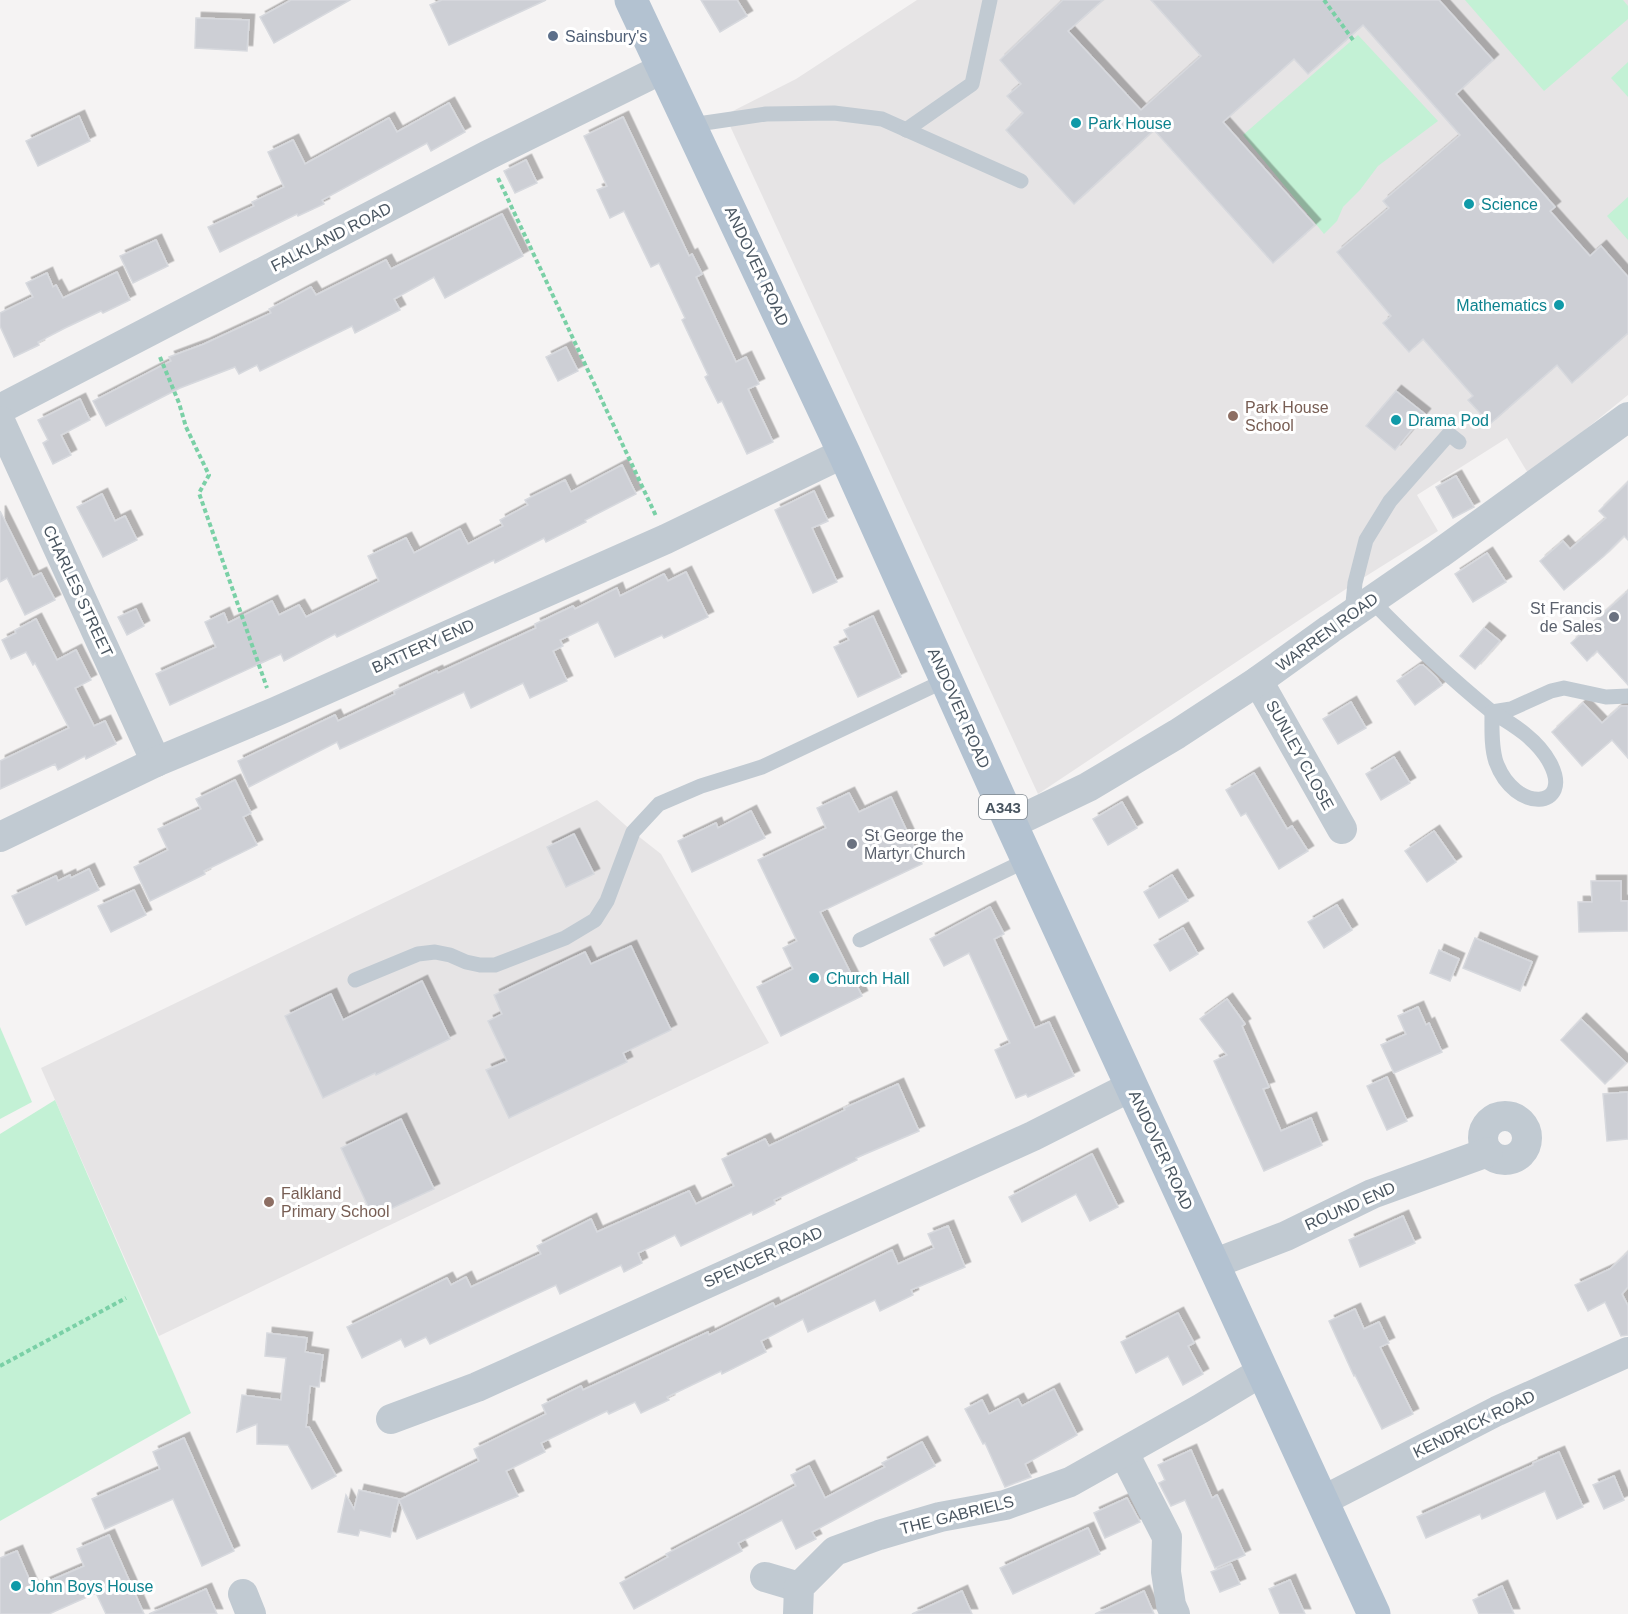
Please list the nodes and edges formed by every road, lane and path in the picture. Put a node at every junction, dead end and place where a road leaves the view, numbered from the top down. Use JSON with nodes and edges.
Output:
{"nodes":[{"id":1,"x":632,"y":0,"type":"edge"},
{"id":2,"x":990,"y":0,"type":"edge"},
{"id":3,"x":1324,"y":0,"type":"edge"},
{"id":4,"x":1353,"y":40,"type":"dead end"},
{"id":5,"x":664,"y":68,"type":"junction"},
{"id":6,"x":691,"y":125,"type":"junction"},
{"id":7,"x":906,"y":130,"type":"junction"},
{"id":8,"x":488,"y":155,"type":"junction"},
{"id":9,"x":1021,"y":181,"type":"dead end"},
{"id":10,"x":149,"y":332,"type":"junction"},
{"id":11,"x":0,"y":409,"type":"edge"},
{"id":12,"x":1628,"y":417,"type":"edge"},
{"id":13,"x":0,"y":421,"type":"edge"},
{"id":14,"x":1459,"y":442,"type":"dead end"},
{"id":15,"x":844,"y":453,"type":"junction"},
{"id":16,"x":666,"y":539,"type":"junction"},
{"id":17,"x":1362,"y":607,"type":"junction"},
{"id":18,"x":946,"y":680,"type":"junction"},
{"id":19,"x":1258,"y":681,"type":"junction"},
{"id":20,"x":1628,"y":696,"type":"edge"},
{"id":21,"x":1492,"y":711,"type":"junction"},
{"id":22,"x":275,"y":712,"type":"junction"},
{"id":23,"x":156,"y":762,"type":"junction"},
{"id":24,"x":1011,"y":824,"type":"junction"},
{"id":25,"x":1343,"y":829,"type":"dead end"},
{"id":26,"x":0,"y":837,"type":"edge"},
{"id":27,"x":1027,"y":860,"type":"junction"},
{"id":28,"x":860,"y":940,"type":"dead end"},
{"id":29,"x":356,"y":980,"type":"dead end"},
{"id":30,"x":1132,"y":1086,"type":"junction"},
{"id":31,"x":1488,"y":1152,"type":"dead end"},
{"id":32,"x":1213,"y":1264,"type":"junction"},
{"id":33,"x":126,"y":1298,"type":"dead end"},
{"id":34,"x":1628,"y":1352,"type":"edge"},
{"id":35,"x":0,"y":1366,"type":"edge"},
{"id":36,"x":1263,"y":1371,"type":"junction"},
{"id":37,"x":391,"y":1419,"type":"dead end"},
{"id":38,"x":1124,"y":1453,"type":"junction"},
{"id":39,"x":1322,"y":1501,"type":"junction"},
{"id":40,"x":765,"y":1577,"type":"dead end"},
{"id":41,"x":798,"y":1600,"type":"edge"},
{"id":42,"x":1175,"y":1614,"type":"edge"},
{"id":43,"x":1374,"y":1614,"type":"edge"}],
"edges":[{"from":1,"to":5,"type":"main road","name":"ANDOVER ROAD","number":"A343"},
{"from":2,"to":7,"type":"lane"},
{"from":3,"to":4,"type":"path"},
{"from":5,"to":6,"type":"main road","name":"ANDOVER ROAD","number":"A343"},
{"from":5,"to":8,"type":"street","name":"FALKLAND ROAD"},
{"from":6,"to":7,"type":"lane"},
{"from":6,"to":15,"type":"main road","name":"ANDOVER ROAD","number":"A343"},
{"from":7,"to":9,"type":"lane"},
{"from":8,"to":10,"type":"street","name":"FALKLAND ROAD"},
{"from":8,"to":16,"type":"path"},
{"from":10,"to":11,"type":"street","name":"FALKLAND ROAD"},
{"from":10,"to":22,"type":"path"},
{"from":12,"to":17,"type":"street","name":"WARREN ROAD"},
{"from":13,"to":23,"type":"street","name":"CHARLES STREET"},
{"from":14,"to":17,"type":"lane"},
{"from":15,"to":16,"type":"street","name":"BATTERY END"},
{"from":15,"to":18,"type":"main road","name":"ANDOVER ROAD","number":"A343"},
{"from":16,"to":22,"type":"street","name":"BATTERY END"},
{"from":17,"to":19,"type":"street","name":"WARREN ROAD"},
{"from":17,"to":21,"type":"lane"},
{"from":18,"to":24,"type":"main road","name":"ANDOVER ROAD","number":"A343"},
{"from":18,"to":29,"type":"lane"},
{"from":19,"to":24,"type":"street","name":"WARREN ROAD"},
{"from":19,"to":25,"type":"street","name":"SUNLEY CLOSE"},
{"from":20,"to":21,"type":"lane"},
{"from":21,"to":21,"type":"lane"},
{"from":22,"to":23,"type":"street","name":"BATTERY END"},
{"from":23,"to":26,"type":"street","name":"BATTERY END"},
{"from":24,"to":27,"type":"main road","name":"ANDOVER ROAD","number":"A343"},
{"from":27,"to":28,"type":"lane"},
{"from":27,"to":30,"type":"main road","name":"ANDOVER ROAD","number":"A343"},
{"from":30,"to":32,"type":"main road","name":"ANDOVER ROAD","number":"A343"},
{"from":30,"to":37,"type":"street","name":"SPENCER ROAD"},
{"from":31,"to":32,"type":"street","name":"ROUND END"},
{"from":32,"to":36,"type":"main road","name":"ANDOVER ROAD","number":"A343"},
{"from":33,"to":35,"type":"path"},
{"from":34,"to":39,"type":"street","name":"KENDRICK ROAD"},
{"from":36,"to":38,"type":"street","name":"THE GABRIELS"},
{"from":36,"to":39,"type":"main road","name":"ANDOVER ROAD","number":"A343"},
{"from":38,"to":41,"type":"street","name":"THE GABRIELS"},
{"from":38,"to":42,"type":"street"},
{"from":39,"to":43,"type":"main road","name":"ANDOVER ROAD","number":"A343"},
{"from":40,"to":41,"type":"street","name":"THE GABRIELS"}]}
